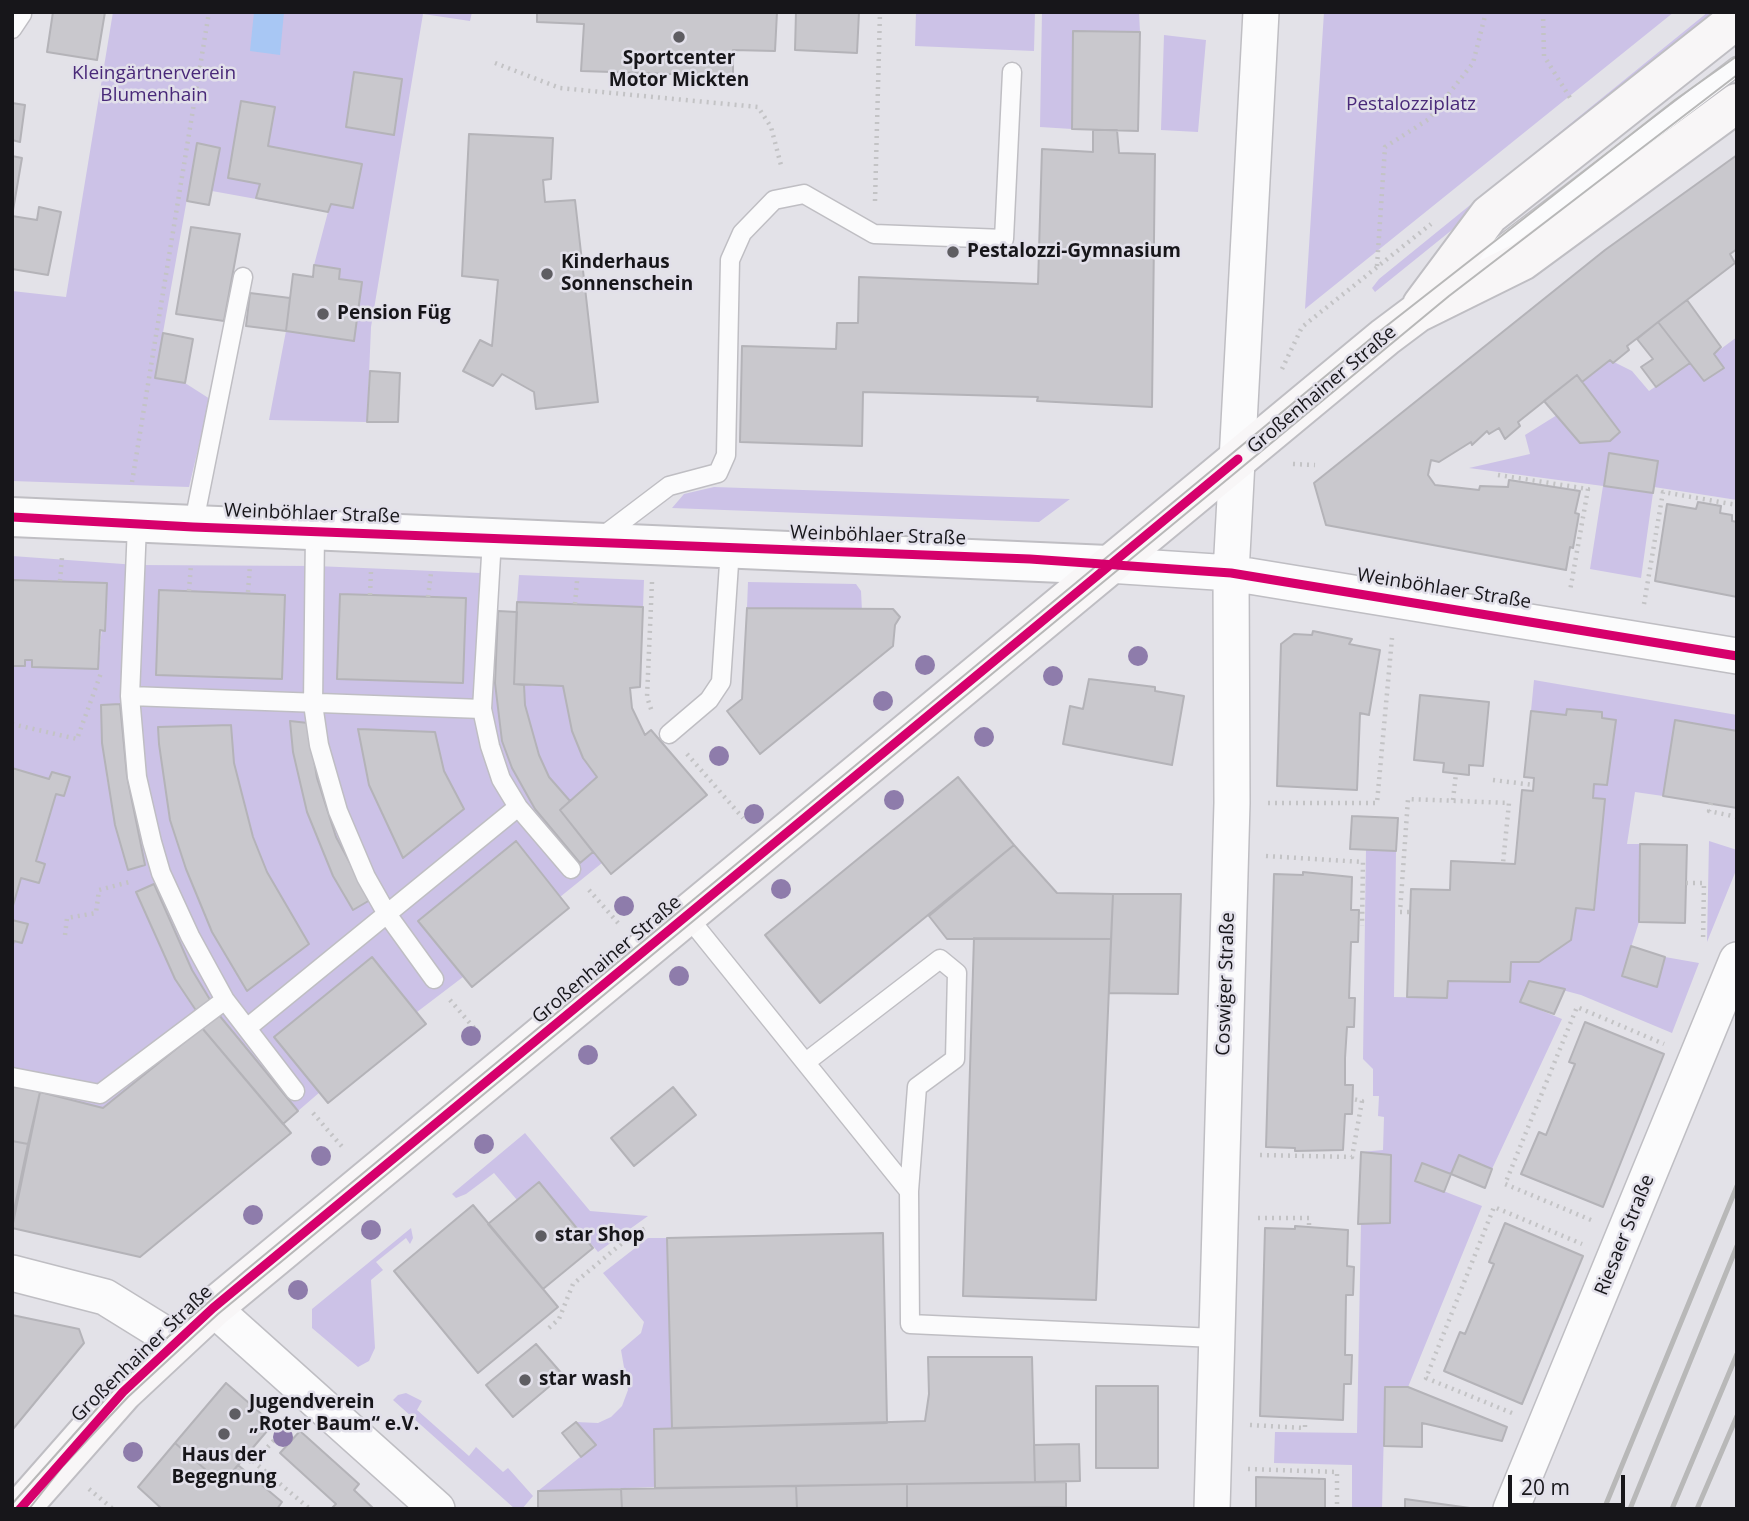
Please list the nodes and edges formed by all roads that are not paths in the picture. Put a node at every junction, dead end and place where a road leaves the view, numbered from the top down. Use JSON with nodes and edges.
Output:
{"nodes":[{"id":1,"x":1261,"y":12,"type":"edge"},
{"id":2,"x":1737,"y":19,"type":"edge"},
{"id":3,"x":1737,"y":66,"type":"edge"},
{"id":4,"x":1012,"y":72,"type":"dead end"},
{"id":5,"x":1737,"y":103,"type":"edge"},
{"id":6,"x":243,"y":277,"type":"dead end"},
{"id":7,"x":1417,"y":313,"type":"junction"},
{"id":8,"x":1238,"y":459,"type":"junction"},
{"id":9,"x":12,"y":517,"type":"edge"},
{"id":10,"x":137,"y":525,"type":"junction"},
{"id":11,"x":193,"y":527,"type":"junction"},
{"id":12,"x":315,"y":532,"type":"junction"},
{"id":13,"x":492,"y":539,"type":"junction"},
{"id":14,"x":593,"y":543,"type":"junction"},
{"id":15,"x":730,"y":549,"type":"junction"},
{"id":16,"x":1108,"y":565,"type":"junction"},
{"id":17,"x":1231,"y":573,"type":"junction"},
{"id":18,"x":1737,"y":656,"type":"edge"},
{"id":19,"x":130,"y":689,"type":"junction"},
{"id":20,"x":313,"y":704,"type":"junction"},
{"id":21,"x":482,"y":709,"type":"junction"},
{"id":22,"x":669,"y":734,"type":"dead end"},
{"id":23,"x":518,"y":807,"type":"junction"},
{"id":24,"x":571,"y":869,"type":"road end"},
{"id":25,"x":387,"y":914,"type":"junction"},
{"id":26,"x":688,"y":917,"type":"junction"},
{"id":27,"x":1737,"y":960,"type":"edge"},
{"id":28,"x":434,"y":979,"type":"road end"},
{"id":29,"x":225,"y":1000,"type":"junction"},
{"id":30,"x":247,"y":1028,"type":"junction"},
{"id":31,"x":806,"y":1062,"type":"junction"},
{"id":32,"x":12,"y":1077,"type":"edge"},
{"id":33,"x":295,"y":1091,"type":"road end"},
{"id":34,"x":909,"y":1191,"type":"junction"},
{"id":35,"x":12,"y":1273,"type":"edge"},
{"id":36,"x":213,"y":1308,"type":"junction"},
{"id":37,"x":1215,"y":1338,"type":"junction"},
{"id":38,"x":176,"y":1341,"type":"junction"},
{"id":39,"x":20,"y":1509,"type":"edge"},
{"id":40,"x":437,"y":1509,"type":"edge"},
{"id":41,"x":1212,"y":1509,"type":"edge"},
{"id":42,"x":1511,"y":1509,"type":"edge"}],
"edges":[{"from":1,"to":8,"type":"street"},
{"from":2,"to":7,"type":"main road","name":"Großenhainer Straße"},
{"from":3,"to":7,"type":"lane","name":"Großenhainer Straße"},
{"from":4,"to":14,"type":"lane"},
{"from":5,"to":7,"type":"main road","name":"Großenhainer Straße"},
{"from":6,"to":11,"type":"lane"},
{"from":7,"to":8,"type":"main road","name":"Großenhainer Straße"},
{"from":8,"to":16,"type":"main road","name":"Großenhainer Straße"},
{"from":8,"to":17,"type":"street","name":"Coswiger Straße"},
{"from":9,"to":10,"type":"street","name":"Weinböhlaer Straße"},
{"from":10,"to":11,"type":"street","name":"Weinböhlaer Straße"},
{"from":10,"to":19,"type":"lane"},
{"from":11,"to":12,"type":"street","name":"Weinböhlaer Straße"},
{"from":12,"to":13,"type":"street","name":"Weinböhlaer Straße"},
{"from":12,"to":20,"type":"lane"},
{"from":13,"to":14,"type":"street","name":"Weinböhlaer Straße"},
{"from":13,"to":21,"type":"lane"},
{"from":14,"to":15,"type":"street","name":"Weinböhlaer Straße"},
{"from":15,"to":16,"type":"street","name":"Weinböhlaer Straße"},
{"from":15,"to":22,"type":"lane"},
{"from":16,"to":17,"type":"street","name":"Weinböhlaer Straße"},
{"from":16,"to":26,"type":"main road","name":"Großenhainer Straße"},
{"from":17,"to":18,"type":"street","name":"Weinböhlaer Straße"},
{"from":17,"to":37,"type":"street","name":"Coswiger Straße"},
{"from":19,"to":20,"type":"lane"},
{"from":19,"to":29,"type":"lane"},
{"from":20,"to":21,"type":"lane"},
{"from":20,"to":25,"type":"lane"},
{"from":21,"to":23,"type":"lane"},
{"from":23,"to":24,"type":"lane"},
{"from":23,"to":25,"type":"lane"},
{"from":25,"to":28,"type":"lane"},
{"from":25,"to":30,"type":"lane"},
{"from":26,"to":31,"type":"lane"},
{"from":26,"to":36,"type":"main road","name":"Großenhainer Straße"},
{"from":27,"to":42,"type":"street","name":"Riesaer Straße"},
{"from":29,"to":30,"type":"lane"},
{"from":29,"to":32,"type":"lane"},
{"from":30,"to":33,"type":"lane"},
{"from":31,"to":34,"type":"lane"},
{"from":31,"to":34,"type":"lane"},
{"from":34,"to":37,"type":"lane"},
{"from":35,"to":38,"type":"street"},
{"from":36,"to":38,"type":"main road","name":"Großenhainer Straße"},
{"from":36,"to":40,"type":"street"},
{"from":37,"to":41,"type":"street","name":"Coswiger Straße"},
{"from":38,"to":39,"type":"main road","name":"Großenhainer Straße"}]}
